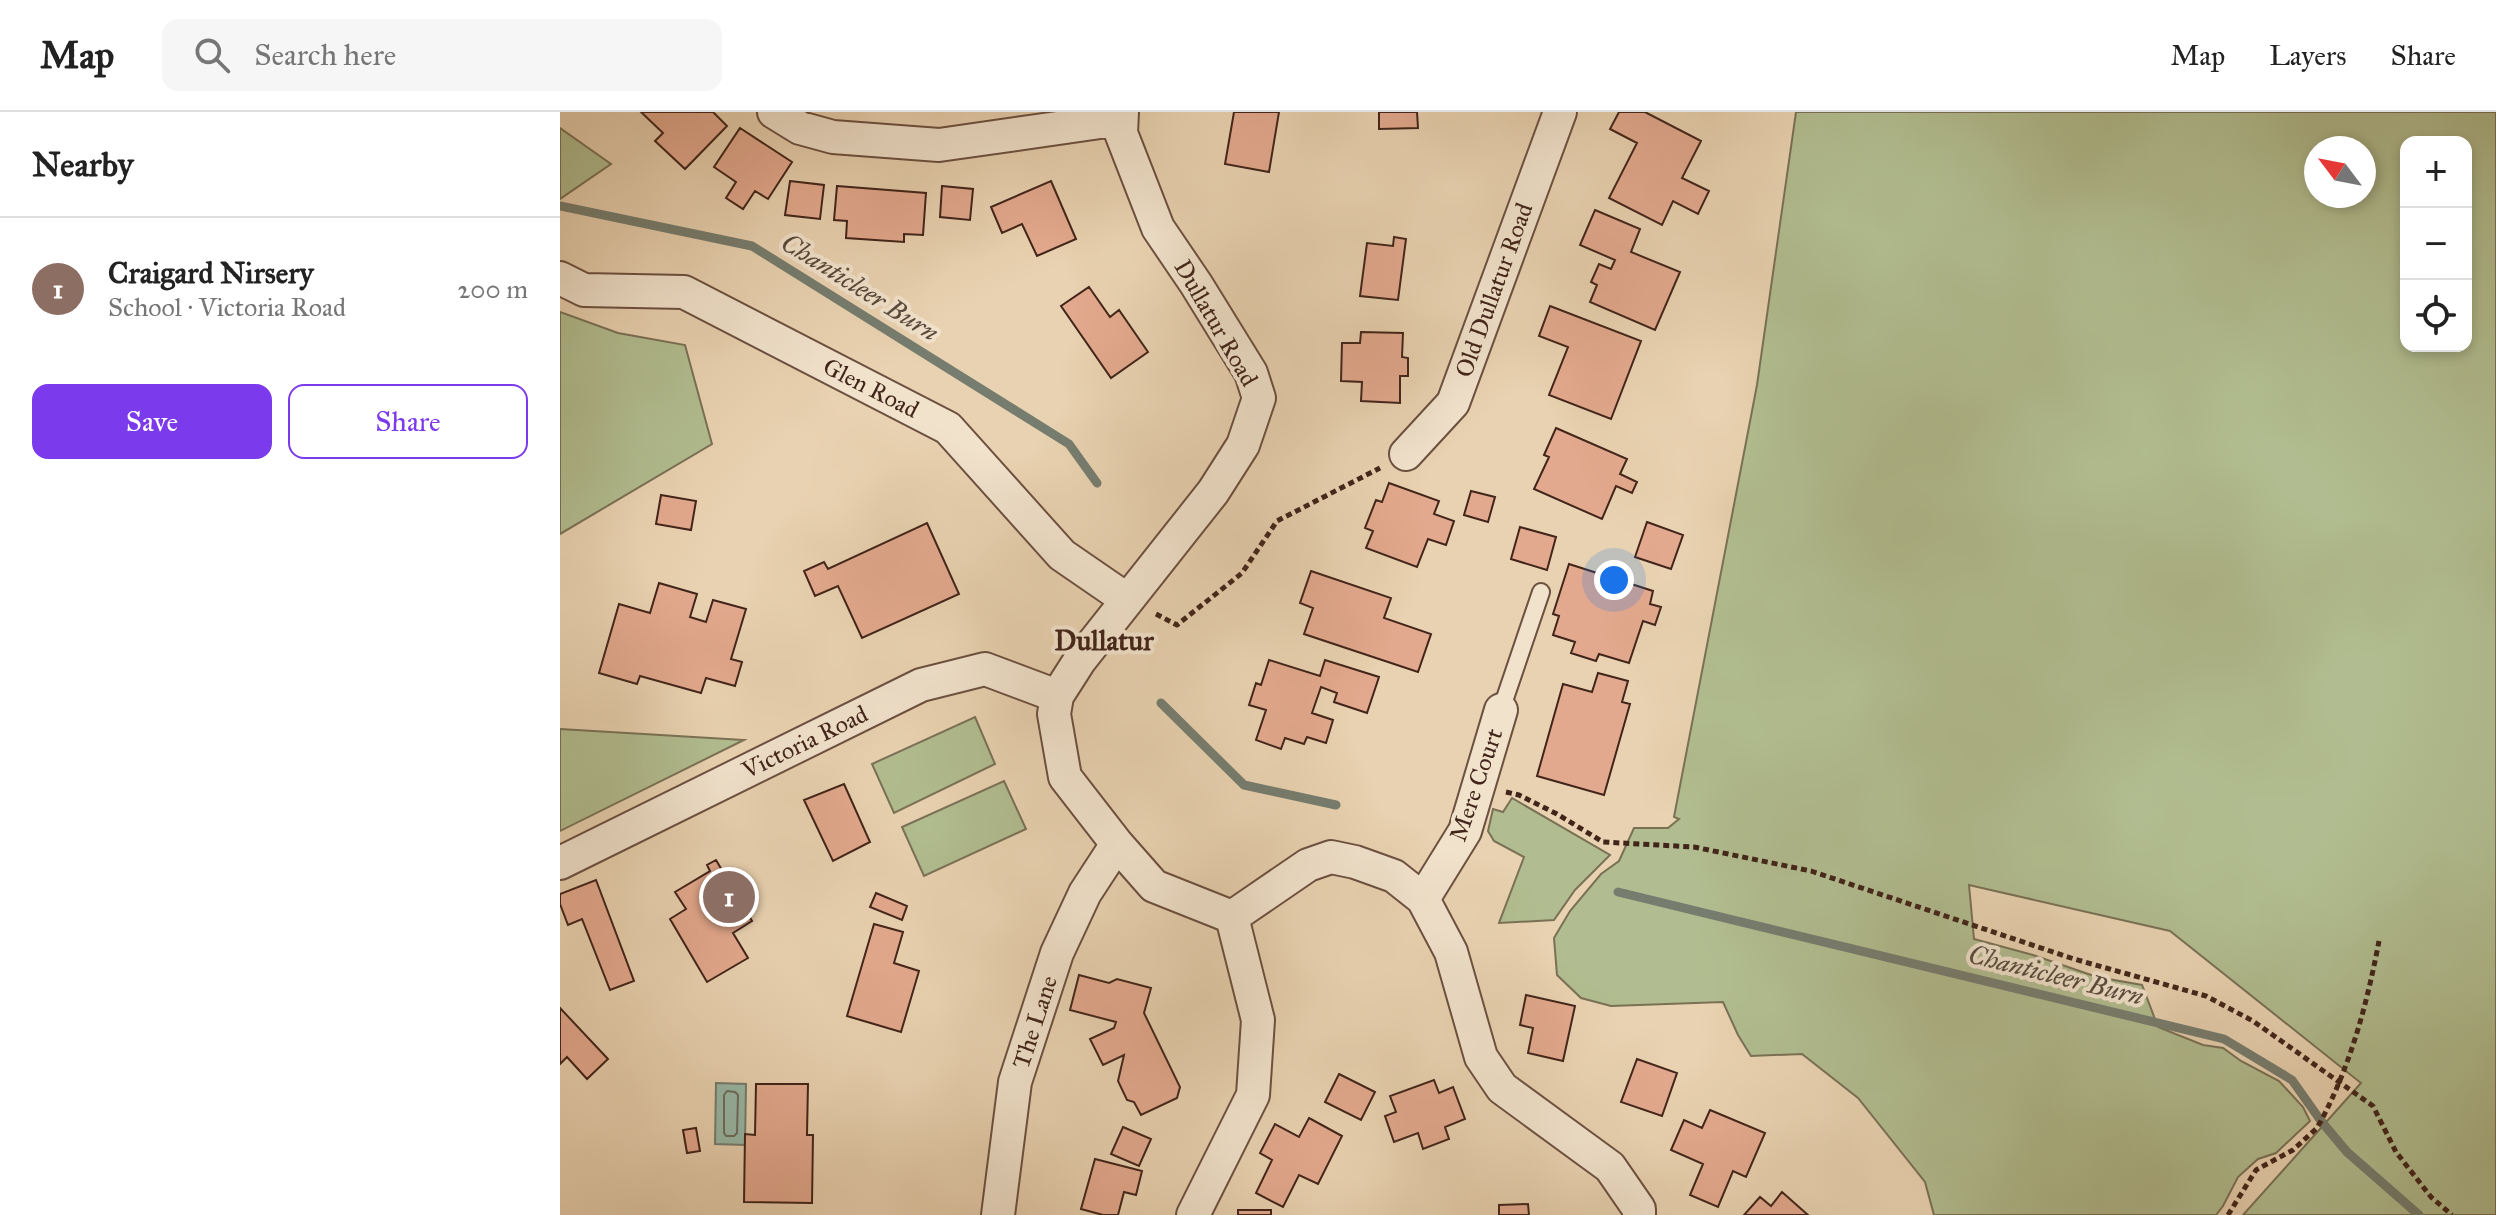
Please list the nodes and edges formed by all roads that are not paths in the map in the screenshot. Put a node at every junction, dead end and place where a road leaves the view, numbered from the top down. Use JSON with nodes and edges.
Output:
{"nodes":[{"id":1,"x":774,"y":112,"type":"edge"},
{"id":2,"x":1560,"y":112,"type":"edge"},
{"id":3,"x":1122,"y":116,"type":"edge"},
{"id":4,"x":560,"y":278,"type":"edge"},
{"id":5,"x":1406,"y":454,"type":"road end"},
{"id":6,"x":1541,"y":592,"type":"dead end"},
{"id":7,"x":1126,"y":599,"type":"junction"},
{"id":8,"x":1057,"y":696,"type":"junction"},
{"id":9,"x":1501,"y":710,"type":"joint"},
{"id":10,"x":1117,"y":844,"type":"junction"},
{"id":11,"x":560,"y":863,"type":"edge"},
{"id":12,"x":1423,"y":899,"type":"junction"},
{"id":13,"x":1232,"y":917,"type":"junction"},
{"id":14,"x":998,"y":1215,"type":"edge"},
{"id":15,"x":1193,"y":1215,"type":"edge"},
{"id":16,"x":1639,"y":1215,"type":"edge"}],
"edges":[{"from":1,"to":3,"type":"street"},
{"from":2,"to":5,"type":"street","name":"Old Dullatur Road"},
{"from":3,"to":7,"type":"street","name":"Dullatur Road"},
{"from":4,"to":7,"type":"street","name":"Glen Road"},
{"from":6,"to":9,"type":"lane"},
{"from":7,"to":8,"type":"street","name":"Dullatur Road"},
{"from":8,"to":10,"type":"street"},
{"from":8,"to":11,"type":"street","name":"Victoria Road"},
{"from":9,"to":12,"type":"street","name":"Mere Court"},
{"from":10,"to":13,"type":"street"},
{"from":10,"to":14,"type":"street","name":"The Lane"},
{"from":12,"to":13,"type":"street"},
{"from":12,"to":16,"type":"street"},
{"from":13,"to":15,"type":"street"}]}
